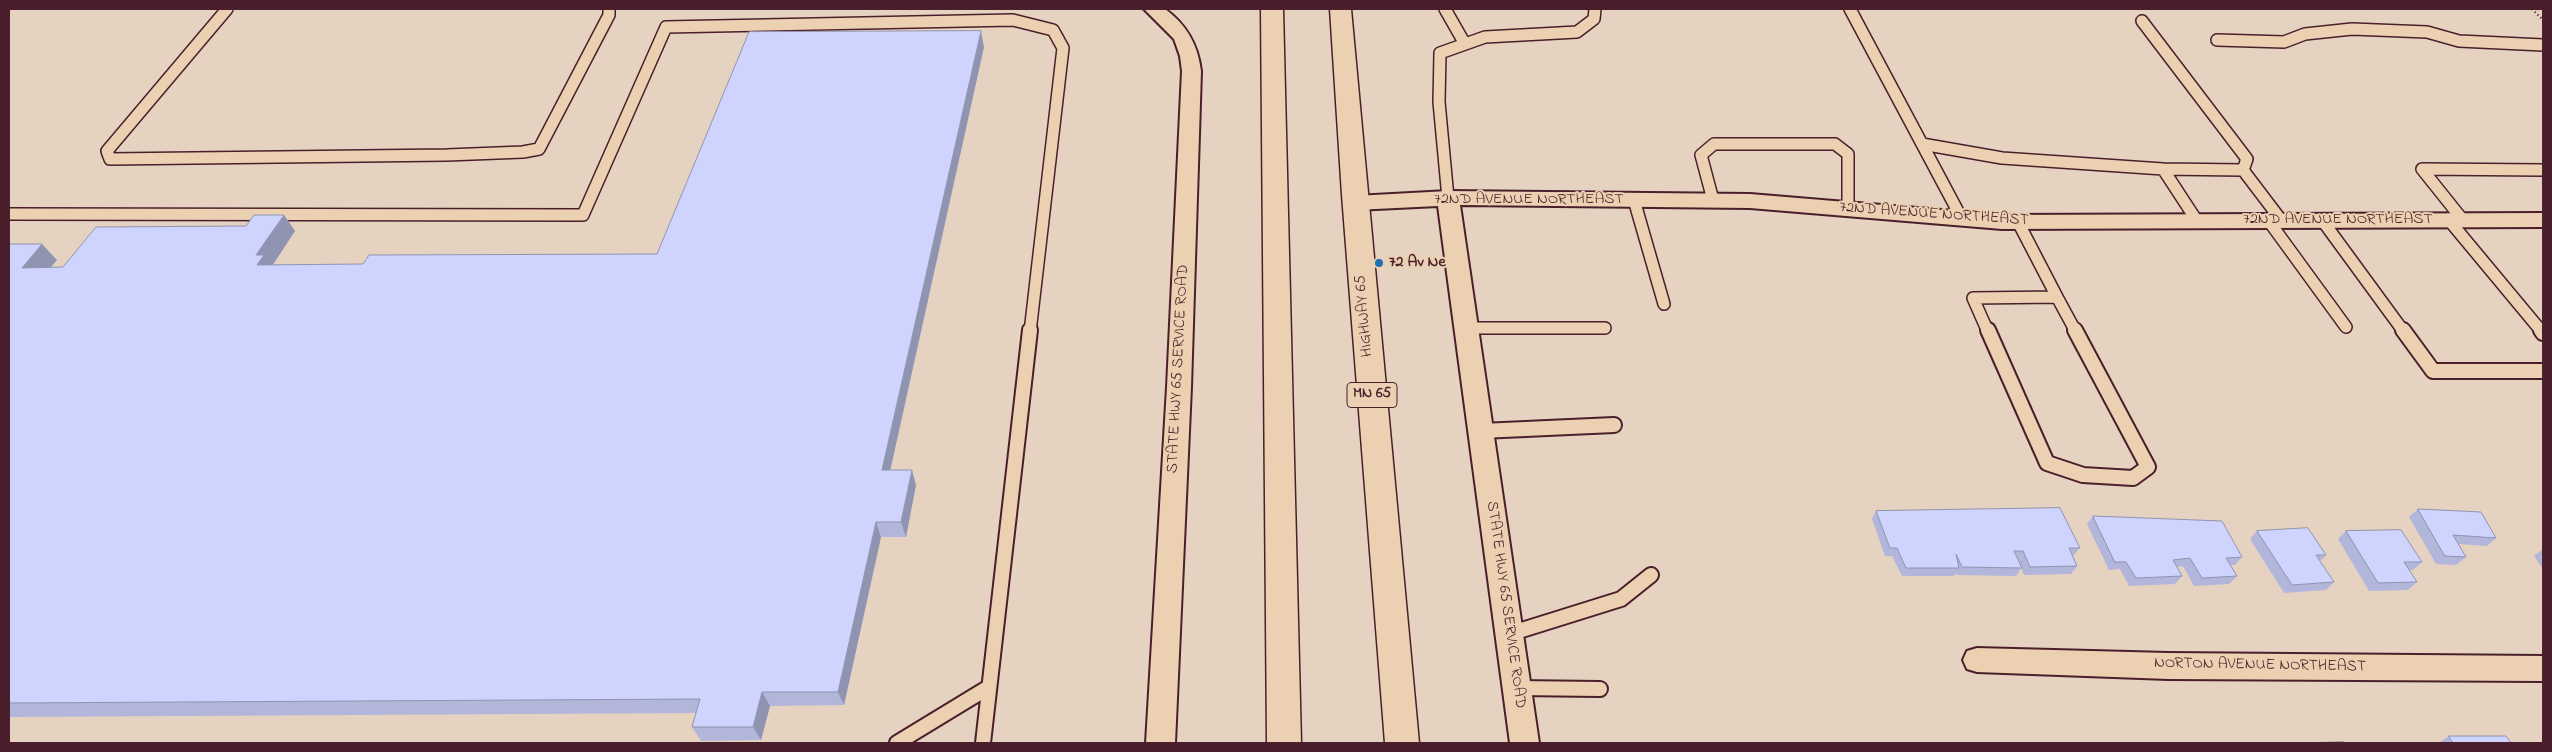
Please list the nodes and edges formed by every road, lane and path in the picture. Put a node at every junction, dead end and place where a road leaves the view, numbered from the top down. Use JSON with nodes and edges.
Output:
{"nodes":[{"id":1,"x":227,"y":9,"type":"edge"},
{"id":2,"x":609,"y":9,"type":"edge"},
{"id":3,"x":1153,"y":9,"type":"edge"},
{"id":4,"x":1272,"y":9,"type":"edge"},
{"id":5,"x":1340,"y":9,"type":"edge"},
{"id":6,"x":1445,"y":9,"type":"edge"},
{"id":7,"x":1595,"y":9,"type":"edge"},
{"id":8,"x":1850,"y":9,"type":"edge"},
{"id":9,"x":2532,"y":9,"type":"edge"},
{"id":10,"x":2543,"y":20,"type":"edge"},
{"id":11,"x":2142,"y":21,"type":"dead end"},
{"id":12,"x":2217,"y":40,"type":"dead end"},
{"id":13,"x":1465,"y":44,"type":"junction"},
{"id":14,"x":2543,"y":45,"type":"edge"},
{"id":15,"x":1922,"y":144,"type":"junction"},
{"id":16,"x":2163,"y":169,"type":"junction"},
{"id":17,"x":2243,"y":170,"type":"junction"},
{"id":18,"x":2543,"y":170,"type":"edge"},
{"id":19,"x":1448,"y":198,"type":"junction"},
{"id":20,"x":1634,"y":200,"type":"junction"},
{"id":21,"x":1713,"y":200,"type":"junction"},
{"id":22,"x":1355,"y":203,"type":"junction"},
{"id":23,"x":1848,"y":209,"type":"junction"},
{"id":24,"x":9,"y":214,"type":"edge"},
{"id":25,"x":1962,"y":219,"type":"junction"},
{"id":26,"x":2455,"y":219,"type":"junction"},
{"id":27,"x":2275,"y":220,"type":"junction"},
{"id":28,"x":2322,"y":220,"type":"junction"},
{"id":29,"x":2543,"y":220,"type":"edge"},
{"id":30,"x":2197,"y":221,"type":"junction"},
{"id":31,"x":2018,"y":222,"type":"junction"},
{"id":32,"x":2057,"y":297,"type":"junction"},
{"id":33,"x":1664,"y":304,"type":"dead end"},
{"id":34,"x":2346,"y":327,"type":"dead end"},
{"id":35,"x":1467,"y":328,"type":"junction"},
{"id":36,"x":1605,"y":328,"type":"dead end"},
{"id":37,"x":2543,"y":333,"type":"edge"},
{"id":38,"x":2543,"y":371,"type":"edge"},
{"id":39,"x":1614,"y":425,"type":"dead end"},
{"id":40,"x":1481,"y":431,"type":"junction"},
{"id":41,"x":1650,"y":575,"type":"dead end"},
{"id":42,"x":1508,"y":634,"type":"junction"},
{"id":43,"x":1977,"y":660,"type":"dead end"},
{"id":44,"x":2543,"y":668,"type":"edge"},
{"id":45,"x":989,"y":687,"type":"junction"},
{"id":46,"x":1516,"y":688,"type":"junction"},
{"id":47,"x":1600,"y":689,"type":"dead end"},
{"id":48,"x":897,"y":743,"type":"edge"},
{"id":49,"x":983,"y":743,"type":"edge"},
{"id":50,"x":1161,"y":743,"type":"edge"},
{"id":51,"x":1284,"y":743,"type":"edge"},
{"id":52,"x":1402,"y":743,"type":"edge"},
{"id":53,"x":1524,"y":743,"type":"edge"}],
"edges":[{"from":1,"to":2,"type":"lane"},
{"from":3,"to":50,"type":"street","name":"STATE HWY 65 SERVICE ROAD"},
{"from":4,"to":51,"type":"highway"},
{"from":5,"to":22,"type":"highway","name":"HIGHWAY 65","number":"MN 65"},
{"from":6,"to":13,"type":"lane"},
{"from":7,"to":13,"type":"lane"},
{"from":8,"to":15,"type":"lane"},
{"from":9,"to":10,"type":"path"},
{"from":11,"to":17,"type":"lane"},
{"from":12,"to":14,"type":"lane"},
{"from":13,"to":19,"type":"lane"},
{"from":15,"to":16,"type":"lane"},
{"from":15,"to":25,"type":"lane"},
{"from":16,"to":17,"type":"lane"},
{"from":16,"to":30,"type":"lane"},
{"from":17,"to":27,"type":"lane"},
{"from":18,"to":26,"type":"lane"},
{"from":19,"to":20,"type":"street","name":"72ND AVENUE NORTHEAST"},
{"from":19,"to":22,"type":"street","name":"72ND AVENUE NORTHEAST"},
{"from":19,"to":35,"type":"street","name":"STATE HWY 65 SERVICE ROAD"},
{"from":20,"to":21,"type":"street","name":"72ND AVENUE NORTHEAST"},
{"from":20,"to":33,"type":"lane"},
{"from":21,"to":23,"type":"street","name":"72ND AVENUE NORTHEAST"},
{"from":21,"to":23,"type":"lane"},
{"from":22,"to":52,"type":"highway","name":"HIGHWAY 65","number":"MN 65"},
{"from":23,"to":25,"type":"street","name":"72ND AVENUE NORTHEAST"},
{"from":24,"to":45,"type":"lane"},
{"from":25,"to":31,"type":"street","name":"72ND AVENUE NORTHEAST"},
{"from":26,"to":28,"type":"street","name":"72ND AVENUE NORTHEAST"},
{"from":26,"to":29,"type":"street","name":"72ND AVENUE NORTHEAST"},
{"from":26,"to":37,"type":"lane"},
{"from":27,"to":28,"type":"street","name":"72ND AVENUE NORTHEAST"},
{"from":27,"to":30,"type":"street","name":"72ND AVENUE NORTHEAST"},
{"from":27,"to":34,"type":"lane"},
{"from":28,"to":38,"type":"lane"},
{"from":30,"to":31,"type":"street","name":"72ND AVENUE NORTHEAST"},
{"from":31,"to":32,"type":"lane"},
{"from":32,"to":32,"type":"lane"},
{"from":35,"to":36,"type":"lane"},
{"from":35,"to":40,"type":"street","name":"STATE HWY 65 SERVICE ROAD"},
{"from":39,"to":40,"type":"lane"},
{"from":40,"to":42,"type":"street","name":"STATE HWY 65 SERVICE ROAD"},
{"from":41,"to":42,"type":"lane"},
{"from":42,"to":46,"type":"street","name":"STATE HWY 65 SERVICE ROAD"},
{"from":43,"to":44,"type":"street","name":"NORTON AVENUE NORTHEAST"},
{"from":45,"to":48,"type":"lane"},
{"from":45,"to":49,"type":"lane"},
{"from":46,"to":47,"type":"lane"},
{"from":46,"to":53,"type":"street","name":"STATE HWY 65 SERVICE ROAD"}]}
